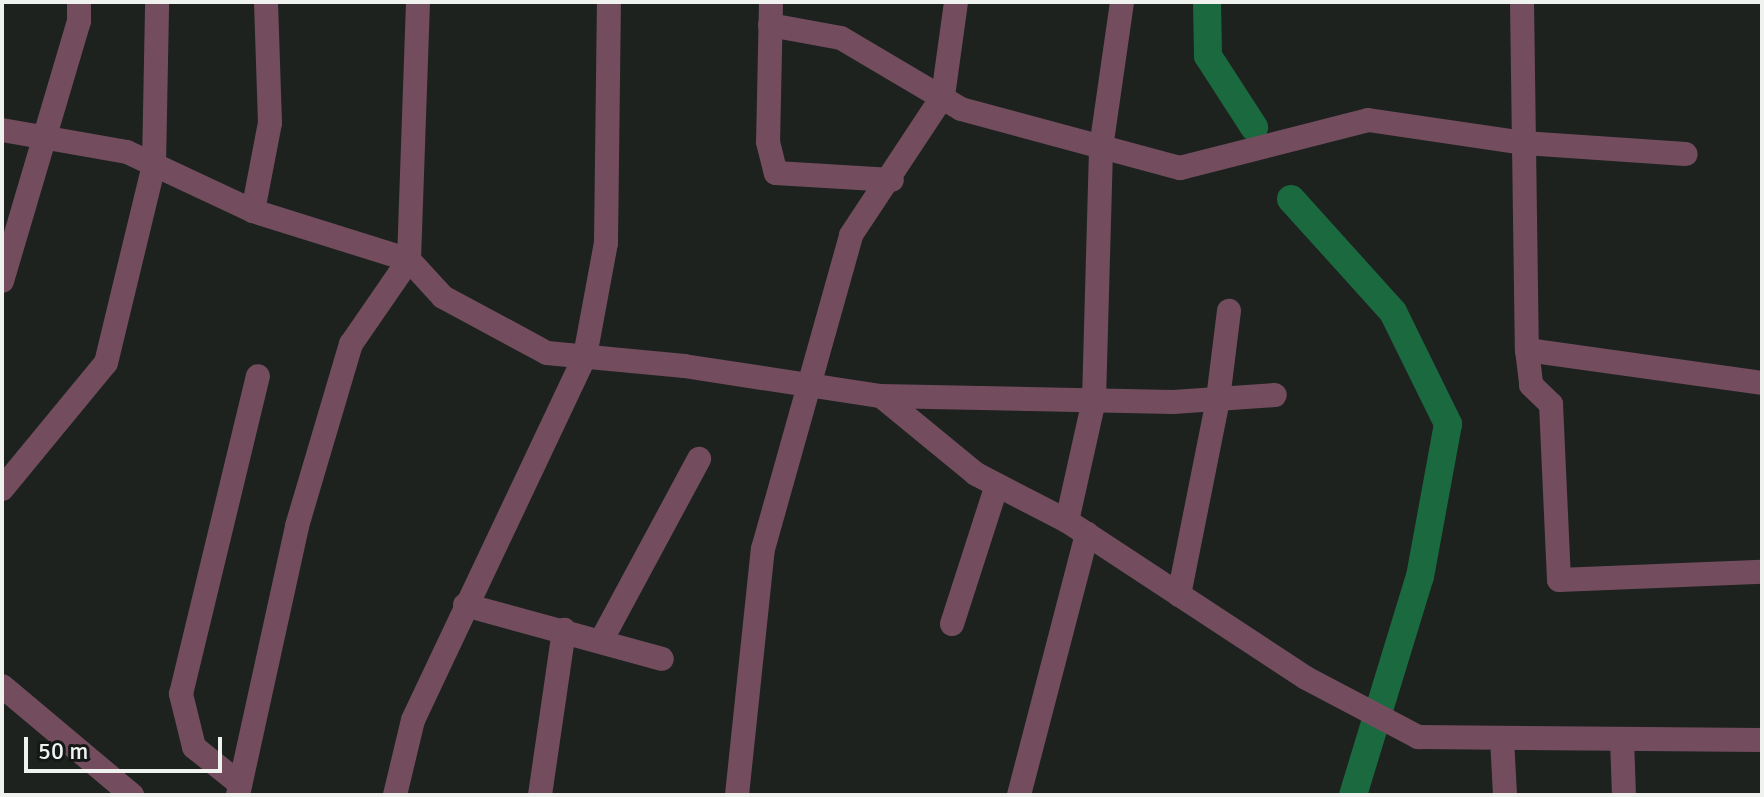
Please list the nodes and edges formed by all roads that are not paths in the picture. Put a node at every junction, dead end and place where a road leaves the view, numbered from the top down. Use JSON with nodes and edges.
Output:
{"nodes":[{"id":1,"x":79,"y":2,"type":"edge"},
{"id":2,"x":157,"y":2,"type":"edge"},
{"id":3,"x":266,"y":2,"type":"edge"},
{"id":4,"x":418,"y":2,"type":"edge"},
{"id":5,"x":609,"y":2,"type":"edge"},
{"id":6,"x":956,"y":2,"type":"edge"},
{"id":7,"x":1122,"y":2,"type":"edge"},
{"id":8,"x":1522,"y":2,"type":"edge"},
{"id":9,"x":771,"y":14,"type":"edge"},
{"id":10,"x":943,"y":96,"type":"junction"},
{"id":11,"x":2,"y":130,"type":"edge"},
{"id":12,"x":45,"y":137,"type":"junction"},
{"id":13,"x":1523,"y":143,"type":"junction"},
{"id":14,"x":1101,"y":148,"type":"junction"},
{"id":15,"x":1686,"y":154,"type":"dead end"},
{"id":16,"x":154,"y":165,"type":"junction"},
{"id":17,"x":892,"y":180,"type":"junction"},
{"id":18,"x":253,"y":211,"type":"junction"},
{"id":19,"x":409,"y":260,"type":"junction"},
{"id":20,"x":2,"y":281,"type":"edge"},
{"id":21,"x":1229,"y":311,"type":"dead end"},
{"id":22,"x":1527,"y":350,"type":"junction"},
{"id":23,"x":585,"y":356,"type":"junction"},
{"id":24,"x":258,"y":376,"type":"dead end"},
{"id":25,"x":1762,"y":383,"type":"edge"},
{"id":26,"x":809,"y":385,"type":"junction"},
{"id":27,"x":1275,"y":395,"type":"dead end"},
{"id":28,"x":881,"y":396,"type":"junction"},
{"id":29,"x":1218,"y":399,"type":"junction"},
{"id":30,"x":1094,"y":400,"type":"junction"},
{"id":31,"x":699,"y":459,"type":"dead end"},
{"id":32,"x":997,"y":485,"type":"junction"},
{"id":33,"x":2,"y":489,"type":"edge"},
{"id":34,"x":1077,"y":528,"type":"junction"},
{"id":35,"x":1762,"y":572,"type":"edge"},
{"id":36,"x":1179,"y":595,"type":"junction"},
{"id":37,"x":465,"y":605,"type":"junction"},
{"id":38,"x":952,"y":624,"type":"dead end"},
{"id":39,"x":564,"y":630,"type":"junction"},
{"id":40,"x":601,"y":641,"type":"junction"},
{"id":41,"x":662,"y":659,"type":"dead end"},
{"id":42,"x":2,"y":686,"type":"edge"},
{"id":43,"x":1502,"y":738,"type":"junction"},
{"id":44,"x":1622,"y":739,"type":"junction"},
{"id":45,"x":1762,"y":740,"type":"edge"},
{"id":46,"x":239,"y":789,"type":"edge"},
{"id":47,"x":132,"y":795,"type":"edge"},
{"id":48,"x":395,"y":795,"type":"edge"},
{"id":49,"x":540,"y":795,"type":"edge"},
{"id":50,"x":737,"y":795,"type":"edge"},
{"id":51,"x":1019,"y":795,"type":"edge"},
{"id":52,"x":1505,"y":795,"type":"edge"},
{"id":53,"x":1624,"y":795,"type":"edge"}],
"edges":[{"from":1,"to":12,"type":"street"},
{"from":2,"to":16,"type":"street"},
{"from":3,"to":18,"type":"street"},
{"from":4,"to":19,"type":"street"},
{"from":5,"to":23,"type":"street"},
{"from":6,"to":10,"type":"street"},
{"from":7,"to":14,"type":"street"},
{"from":8,"to":13,"type":"street"},
{"from":9,"to":10,"type":"street"},
{"from":9,"to":17,"type":"street"},
{"from":10,"to":14,"type":"street"},
{"from":10,"to":17,"type":"street"},
{"from":11,"to":12,"type":"street"},
{"from":12,"to":16,"type":"street"},
{"from":12,"to":20,"type":"street"},
{"from":13,"to":14,"type":"street"},
{"from":13,"to":15,"type":"street"},
{"from":13,"to":22,"type":"street"},
{"from":14,"to":30,"type":"street"},
{"from":16,"to":18,"type":"street"},
{"from":16,"to":33,"type":"street"},
{"from":17,"to":26,"type":"street"},
{"from":18,"to":19,"type":"street"},
{"from":19,"to":23,"type":"street"},
{"from":19,"to":46,"type":"street"},
{"from":21,"to":29,"type":"street"},
{"from":22,"to":25,"type":"street"},
{"from":22,"to":35,"type":"street"},
{"from":23,"to":26,"type":"street"},
{"from":23,"to":37,"type":"street"},
{"from":24,"to":46,"type":"street"},
{"from":26,"to":28,"type":"street"},
{"from":26,"to":50,"type":"street"},
{"from":27,"to":29,"type":"street"},
{"from":28,"to":30,"type":"street"},
{"from":28,"to":32,"type":"street"},
{"from":29,"to":30,"type":"street"},
{"from":29,"to":36,"type":"street"},
{"from":30,"to":34,"type":"street"},
{"from":31,"to":40,"type":"street"},
{"from":32,"to":34,"type":"street"},
{"from":32,"to":38,"type":"street"},
{"from":34,"to":36,"type":"street"},
{"from":34,"to":51,"type":"street"},
{"from":36,"to":43,"type":"street"},
{"from":37,"to":39,"type":"street"},
{"from":37,"to":48,"type":"street"},
{"from":39,"to":40,"type":"street"},
{"from":39,"to":49,"type":"street"},
{"from":40,"to":41,"type":"street"},
{"from":42,"to":47,"type":"street"},
{"from":43,"to":44,"type":"street"},
{"from":43,"to":52,"type":"street"},
{"from":44,"to":45,"type":"street"},
{"from":44,"to":53,"type":"street"}]}
